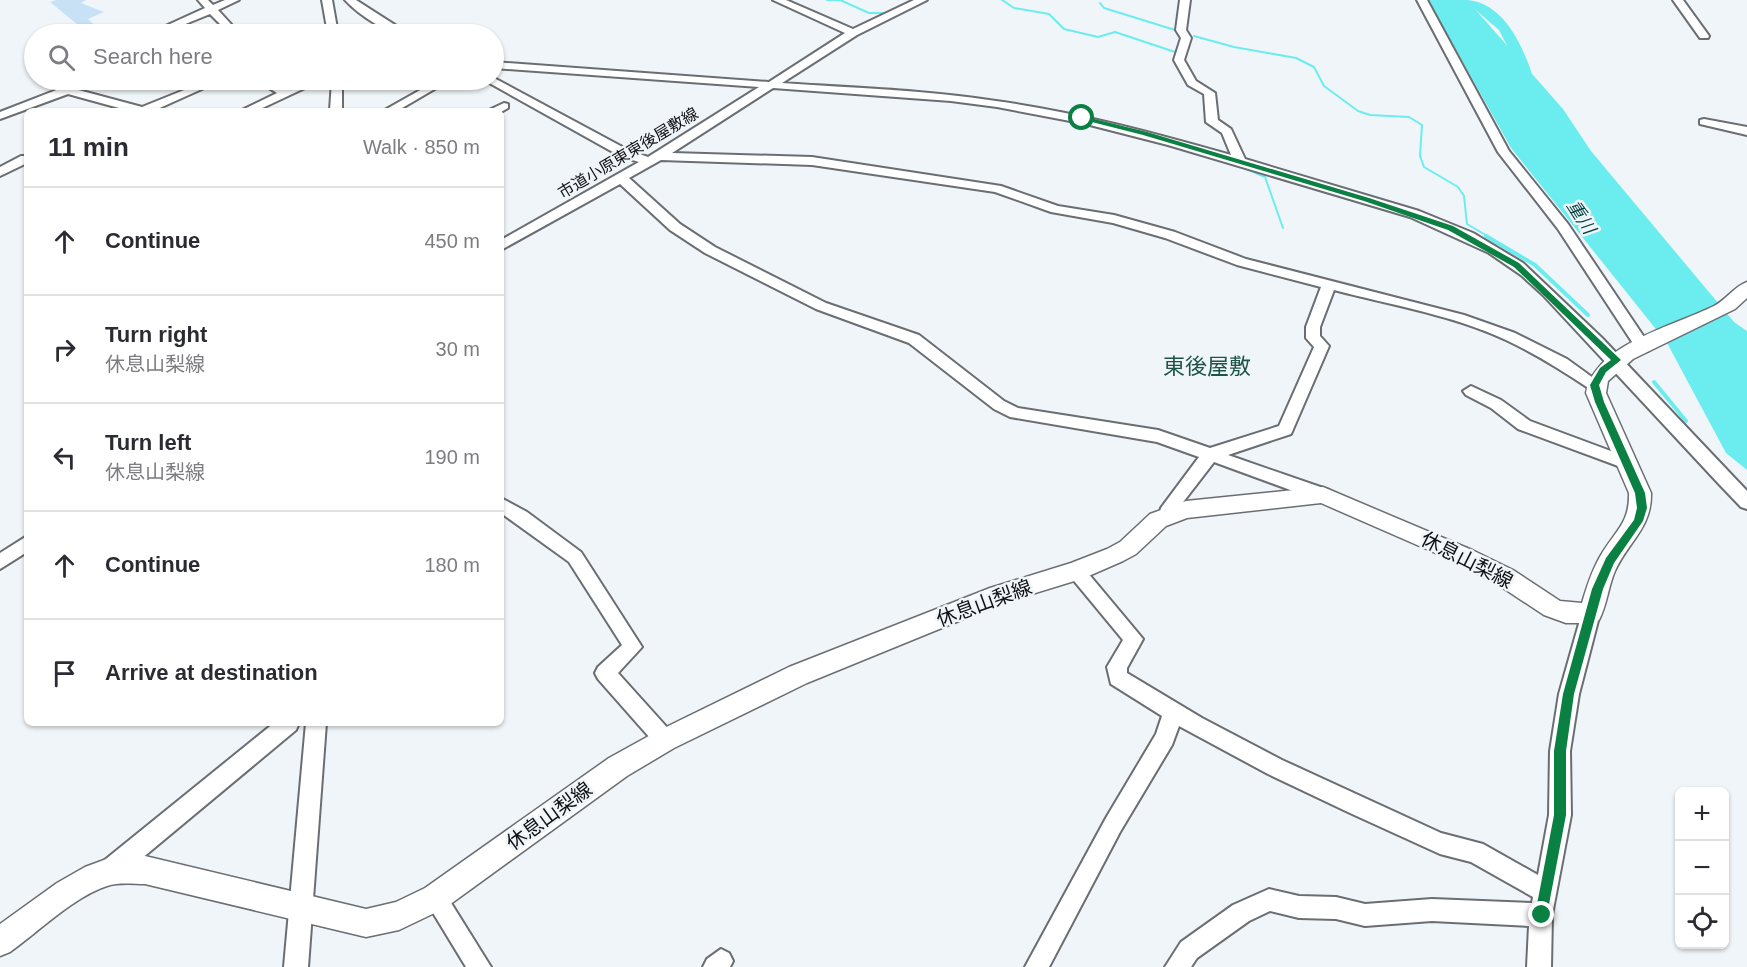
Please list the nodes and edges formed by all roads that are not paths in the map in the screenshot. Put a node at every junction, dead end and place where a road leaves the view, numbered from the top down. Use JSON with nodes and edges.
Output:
{"nodes":[{"id":1,"x":203,"y":0,"type":"edge"},
{"id":2,"x":234,"y":0,"type":"edge"},
{"id":3,"x":327,"y":0,"type":"edge"},
{"id":4,"x":350,"y":0,"type":"edge"},
{"id":5,"x":777,"y":0,"type":"edge"},
{"id":6,"x":922,"y":0,"type":"edge"},
{"id":7,"x":1185,"y":0,"type":"edge"},
{"id":8,"x":1422,"y":0,"type":"edge"},
{"id":9,"x":1678,"y":0,"type":"edge"},
{"id":10,"x":211,"y":9,"type":"junction"},
{"id":11,"x":176,"y":24,"type":"edge"},
{"id":12,"x":225,"y":24,"type":"edge"},
{"id":13,"x":331,"y":24,"type":"edge"},
{"id":14,"x":386,"y":24,"type":"edge"},
{"id":15,"x":853,"y":33,"type":"junction"},
{"id":16,"x":1704,"y":36,"type":"dead end"},
{"id":17,"x":504,"y":66,"type":"edge"},
{"id":18,"x":769,"y":84,"type":"junction"},
{"id":19,"x":504,"y":88,"type":"edge"},
{"id":20,"x":67,"y":90,"type":"joint"},
{"id":21,"x":193,"y":90,"type":"edge"},
{"id":22,"x":279,"y":90,"type":"edge"},
{"id":23,"x":295,"y":90,"type":"edge"},
{"id":24,"x":336,"y":90,"type":"edge"},
{"id":25,"x":427,"y":90,"type":"edge"},
{"id":26,"x":286,"y":94,"type":"junction"},
{"id":27,"x":132,"y":108,"type":"edge"},
{"id":28,"x":150,"y":108,"type":"edge"},
{"id":29,"x":253,"y":108,"type":"edge"},
{"id":30,"x":336,"y":108,"type":"edge"},
{"id":31,"x":394,"y":108,"type":"edge"},
{"id":32,"x":0,"y":116,"type":"edge"},
{"id":33,"x":1704,"y":122,"type":"dead end"},
{"id":34,"x":1747,"y":131,"type":"edge"},
{"id":35,"x":654,"y":159,"type":"junction"},
{"id":36,"x":24,"y":160,"type":"edge"},
{"id":37,"x":1240,"y":162,"type":"junction"},
{"id":38,"x":0,"y":172,"type":"edge"},
{"id":39,"x":622,"y":179,"type":"junction"},
{"id":40,"x":504,"y":244,"type":"edge"},
{"id":41,"x":1329,"y":285,"type":"junction"},
{"id":42,"x":1747,"y":288,"type":"edge"},
{"id":43,"x":1645,"y":346,"type":"junction"},
{"id":44,"x":1617,"y":360,"type":"junction"},
{"id":45,"x":1595,"y":385,"type":"junction"},
{"id":46,"x":1470,"y":391,"type":"dead end"},
{"id":47,"x":1211,"y":454,"type":"junction"},
{"id":48,"x":1629,"y":464,"type":"junction"},
{"id":49,"x":1323,"y":495,"type":"junction"},
{"id":50,"x":1747,"y":502,"type":"edge"},
{"id":51,"x":504,"y":507,"type":"edge"},
{"id":52,"x":1167,"y":516,"type":"junction"},
{"id":53,"x":24,"y":545,"type":"edge"},
{"id":54,"x":0,"y":562,"type":"edge"},
{"id":55,"x":1076,"y":571,"type":"junction"},
{"id":56,"x":1591,"y":613,"type":"junction"},
{"id":57,"x":1173,"y":714,"type":"junction"},
{"id":58,"x":285,"y":726,"type":"edge"},
{"id":59,"x":316,"y":726,"type":"edge"},
{"id":60,"x":665,"y":740,"type":"junction"},
{"id":61,"x":106,"y":873,"type":"junction"},
{"id":62,"x":1547,"y":893,"type":"junction"},
{"id":63,"x":435,"y":898,"type":"junction"},
{"id":64,"x":301,"y":907,"type":"junction"},
{"id":65,"x":1542,"y":915,"type":"junction"},
{"id":66,"x":0,"y":942,"type":"edge"},
{"id":67,"x":296,"y":967,"type":"edge"},
{"id":68,"x":479,"y":967,"type":"edge"},
{"id":69,"x":1037,"y":967,"type":"edge"},
{"id":70,"x":1177,"y":967,"type":"edge"},
{"id":71,"x":1539,"y":967,"type":"edge"}],
"edges":[{"from":1,"to":10,"type":"street"},
{"from":2,"to":10,"type":"street"},
{"from":3,"to":13,"type":"street"},
{"from":4,"to":14,"type":"street"},
{"from":5,"to":15,"type":"street"},
{"from":6,"to":15,"type":"street","name":"市道小原東東後屋敷線"},
{"from":7,"to":37,"type":"street"},
{"from":8,"to":43,"type":"street"},
{"from":9,"to":16,"type":"street"},
{"from":10,"to":11,"type":"street"},
{"from":10,"to":12,"type":"street"},
{"from":15,"to":18,"type":"street","name":"市道小原東東後屋敷線"},
{"from":17,"to":18,"type":"street"},
{"from":18,"to":35,"type":"street","name":"市道小原東東後屋敷線"},
{"from":18,"to":37,"type":"street"},
{"from":19,"to":35,"type":"street"},
{"from":20,"to":27,"type":"street"},
{"from":20,"to":32,"type":"street"},
{"from":21,"to":28,"type":"street"},
{"from":22,"to":26,"type":"street"},
{"from":23,"to":26,"type":"street"},
{"from":24,"to":30,"type":"street"},
{"from":25,"to":31,"type":"street"},
{"from":26,"to":29,"type":"street"},
{"from":33,"to":34,"type":"street"},
{"from":35,"to":39,"type":"street","name":"市道小原東東後屋敷線"},
{"from":35,"to":41,"type":"street"},
{"from":36,"to":38,"type":"street"},
{"from":37,"to":44,"type":"street"},
{"from":39,"to":40,"type":"street","name":"市道小原東東後屋敷線"},
{"from":39,"to":47,"type":"street"},
{"from":41,"to":45,"type":"street"},
{"from":41,"to":47,"type":"street"},
{"from":42,"to":43,"type":"main road"},
{"from":43,"to":44,"type":"main road"},
{"from":44,"to":45,"type":"main road"},
{"from":44,"to":50,"type":"street"},
{"from":45,"to":48,"type":"main road"},
{"from":46,"to":48,"type":"street"},
{"from":47,"to":49,"type":"street"},
{"from":47,"to":52,"type":"street"},
{"from":48,"to":56,"type":"main road"},
{"from":49,"to":52,"type":"main road","name":"休息山梨線"},
{"from":49,"to":56,"type":"main road","name":"休息山梨線"},
{"from":51,"to":60,"type":"street"},
{"from":52,"to":55,"type":"main road","name":"休息山梨線"},
{"from":53,"to":54,"type":"street"},
{"from":55,"to":57,"type":"street"},
{"from":55,"to":60,"type":"main road","name":"休息山梨線"},
{"from":56,"to":62,"type":"street"},
{"from":57,"to":62,"type":"street"},
{"from":57,"to":69,"type":"street"},
{"from":58,"to":61,"type":"street"},
{"from":59,"to":64,"type":"street"},
{"from":60,"to":63,"type":"main road","name":"休息山梨線"},
{"from":61,"to":64,"type":"main road","name":"休息山梨線"},
{"from":61,"to":66,"type":"main road","name":"休息山梨線"},
{"from":62,"to":65,"type":"street"},
{"from":63,"to":64,"type":"main road","name":"休息山梨線"},
{"from":63,"to":68,"type":"street"},
{"from":64,"to":67,"type":"street"},
{"from":65,"to":70,"type":"street"},
{"from":65,"to":71,"type":"street"}]}
